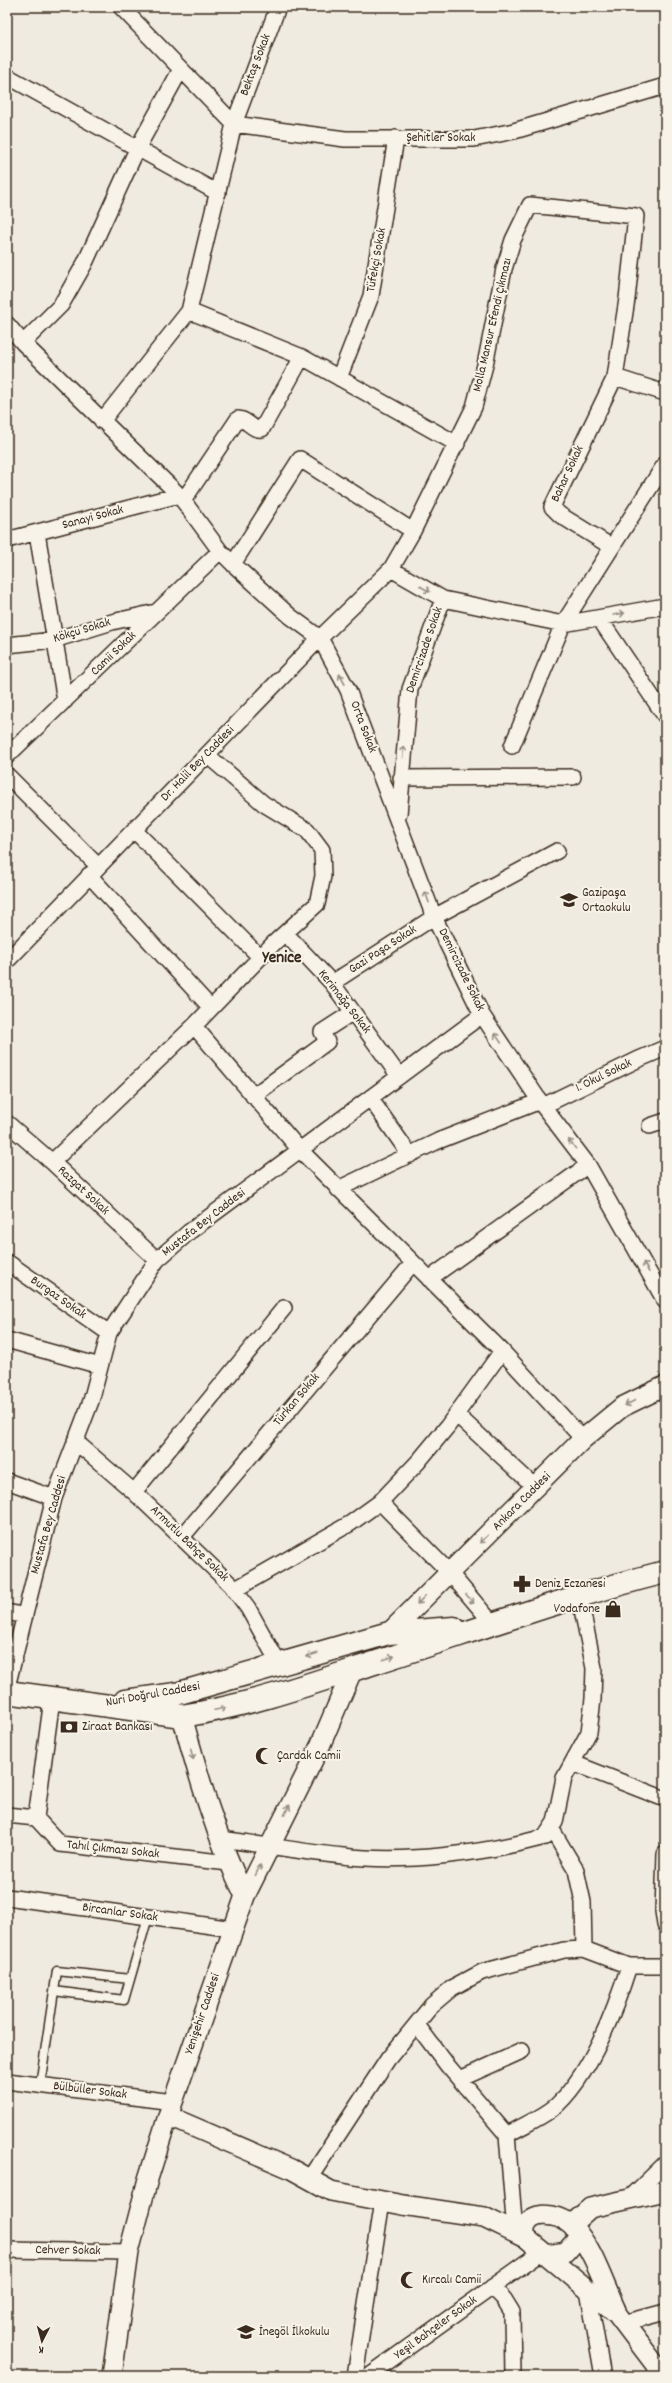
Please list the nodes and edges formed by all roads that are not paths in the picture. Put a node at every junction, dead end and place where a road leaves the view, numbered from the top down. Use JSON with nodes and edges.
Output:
{"nodes":[{"id":1,"x":121,"y":7,"type":"edge"},
{"id":2,"x":278,"y":7,"type":"edge"},
{"id":3,"x":180,"y":69,"type":"junction"},
{"id":4,"x":7,"y":76,"type":"edge"},
{"id":5,"x":665,"y":86,"type":"edge"},
{"id":6,"x":234,"y":124,"type":"junction"},
{"id":7,"x":396,"y":138,"type":"junction"},
{"id":8,"x":137,"y":149,"type":"junction"},
{"id":9,"x":218,"y":193,"type":"junction"},
{"id":10,"x":636,"y":216,"type":"joint"},
{"id":11,"x":189,"y":311,"type":"junction"},
{"id":12,"x":7,"y":324,"type":"edge"},
{"id":13,"x":23,"y":344,"type":"junction"},
{"id":14,"x":302,"y":357,"type":"junction"},
{"id":15,"x":615,"y":377,"type":"junction"},
{"id":16,"x":339,"y":378,"type":"junction"},
{"id":17,"x":665,"y":393,"type":"edge"},
{"id":18,"x":102,"y":421,"type":"junction"},
{"id":19,"x":457,"y":444,"type":"junction"},
{"id":20,"x":665,"y":464,"type":"edge"},
{"id":21,"x":181,"y":498,"type":"junction"},
{"id":22,"x":413,"y":531,"type":"junction"},
{"id":23,"x":36,"y":533,"type":"junction"},
{"id":24,"x":7,"y":540,"type":"edge"},
{"id":25,"x":612,"y":547,"type":"junction"},
{"id":26,"x":220,"y":551,"type":"junction"},
{"id":27,"x":232,"y":564,"type":"junction"},
{"id":28,"x":391,"y":569,"type":"junction"},
{"id":29,"x":443,"y":599,"type":"junction"},
{"id":30,"x":665,"y":606,"type":"edge"},
{"id":31,"x":156,"y":612,"type":"junction"},
{"id":32,"x":599,"y":618,"type":"junction"},
{"id":33,"x":563,"y":624,"type":"junction"},
{"id":34,"x":320,"y":638,"type":"junction"},
{"id":35,"x":54,"y":640,"type":"junction"},
{"id":36,"x":7,"y":645,"type":"edge"},
{"id":37,"x":64,"y":701,"type":"junction"},
{"id":38,"x":665,"y":716,"type":"edge"},
{"id":39,"x":512,"y":746,"type":"dead end"},
{"id":40,"x":207,"y":755,"type":"junction"},
{"id":41,"x":7,"y":756,"type":"edge"},
{"id":42,"x":7,"y":775,"type":"edge"},
{"id":43,"x":573,"y":777,"type":"dead end"},
{"id":44,"x":401,"y":778,"type":"junction"},
{"id":45,"x":398,"y":819,"type":"junction"},
{"id":46,"x":134,"y":830,"type":"junction"},
{"id":47,"x":557,"y":851,"type":"dead end"},
{"id":48,"x":94,"y":871,"type":"junction"},
{"id":49,"x":434,"y":917,"type":"junction"},
{"id":50,"x":285,"y":933,"type":"junction"},
{"id":51,"x":9,"y":955,"type":"edge"},
{"id":52,"x":260,"y":958,"type":"junction"},
{"id":53,"x":332,"y":983,"type":"junction"},
{"id":54,"x":211,"y":1008,"type":"junction"},
{"id":55,"x":353,"y":1012,"type":"junction"},
{"id":56,"x":482,"y":1014,"type":"junction"},
{"id":57,"x":194,"y":1026,"type":"junction"},
{"id":58,"x":665,"y":1048,"type":"edge"},
{"id":59,"x":399,"y":1076,"type":"junction"},
{"id":60,"x":254,"y":1096,"type":"junction"},
{"id":61,"x":370,"y":1098,"type":"junction"},
{"id":62,"x":541,"y":1103,"type":"junction"},
{"id":63,"x":665,"y":1121,"type":"edge"},
{"id":64,"x":7,"y":1123,"type":"edge"},
{"id":65,"x":650,"y":1126,"type":"dead end"},
{"id":66,"x":299,"y":1150,"type":"junction"},
{"id":67,"x":410,"y":1154,"type":"junction"},
{"id":68,"x":52,"y":1162,"type":"junction"},
{"id":69,"x":588,"y":1165,"type":"junction"},
{"id":70,"x":338,"y":1189,"type":"junction"},
{"id":71,"x":156,"y":1260,"type":"junction"},
{"id":72,"x":7,"y":1262,"type":"edge"},
{"id":73,"x":413,"y":1264,"type":"junction"},
{"id":74,"x":429,"y":1279,"type":"junction"},
{"id":75,"x":665,"y":1302,"type":"edge"},
{"id":76,"x":284,"y":1308,"type":"dead end"},
{"id":77,"x":109,"y":1333,"type":"junction"},
{"id":78,"x":7,"y":1340,"type":"edge"},
{"id":79,"x":502,"y":1351,"type":"junction"},
{"id":80,"x":100,"y":1366,"type":"junction"},
{"id":81,"x":665,"y":1386,"type":"edge"},
{"id":82,"x":456,"y":1414,"type":"junction"},
{"id":83,"x":583,"y":1439,"type":"junction"},
{"id":84,"x":75,"y":1441,"type":"junction"},
{"id":85,"x":7,"y":1481,"type":"edge"},
{"id":86,"x":536,"y":1488,"type":"junction"},
{"id":87,"x":134,"y":1492,"type":"junction"},
{"id":88,"x":54,"y":1498,"type":"junction"},
{"id":89,"x":380,"y":1502,"type":"junction"},
{"id":90,"x":182,"y":1538,"type":"junction"},
{"id":91,"x":449,"y":1572,"type":"junction"},
{"id":92,"x":665,"y":1572,"type":"edge"},
{"id":93,"x":234,"y":1590,"type":"junction"},
{"id":94,"x":579,"y":1594,"type":"junction"},
{"id":95,"x":7,"y":1612,"type":"edge"},
{"id":96,"x":25,"y":1616,"type":"junction"},
{"id":97,"x":493,"y":1624,"type":"junction"},
{"id":98,"x":389,"y":1633,"type":"junction"},
{"id":99,"x":344,"y":1644,"type":"junction"},
{"id":100,"x":280,"y":1666,"type":"junction"},
{"id":101,"x":352,"y":1671,"type":"junction"},
{"id":102,"x":7,"y":1687,"type":"edge"},
{"id":103,"x":7,"y":1692,"type":"edge"},
{"id":104,"x":176,"y":1694,"type":"junction"},
{"id":105,"x":52,"y":1699,"type":"junction"},
{"id":106,"x":96,"y":1706,"type":"junction"},
{"id":107,"x":182,"y":1716,"type":"junction"},
{"id":108,"x":573,"y":1763,"type":"junction"},
{"id":109,"x":665,"y":1799,"type":"edge"},
{"id":110,"x":7,"y":1815,"type":"edge"},
{"id":111,"x":36,"y":1818,"type":"junction"},
{"id":112,"x":551,"y":1828,"type":"junction"},
{"id":113,"x":220,"y":1839,"type":"junction"},
{"id":114,"x":270,"y":1845,"type":"junction"},
{"id":115,"x":665,"y":1854,"type":"edge"},
{"id":116,"x":229,"y":1863,"type":"junction"},
{"id":117,"x":245,"y":1896,"type":"junction"},
{"id":118,"x":7,"y":1897,"type":"edge"},
{"id":119,"x":148,"y":1917,"type":"junction"},
{"id":120,"x":665,"y":1925,"type":"edge"},
{"id":121,"x":233,"y":1928,"type":"junction"},
{"id":122,"x":584,"y":1949,"type":"junction"},
{"id":123,"x":629,"y":1966,"type":"junction"},
{"id":124,"x":665,"y":1966,"type":"edge"},
{"id":125,"x":130,"y":1979,"type":"junction"},
{"id":126,"x":54,"y":1991,"type":"junction"},
{"id":127,"x":417,"y":2025,"type":"junction"},
{"id":128,"x":522,"y":2051,"type":"dead end"},
{"id":129,"x":460,"y":2079,"type":"junction"},
{"id":130,"x":7,"y":2081,"type":"edge"},
{"id":131,"x":40,"y":2085,"type":"junction"},
{"id":132,"x":170,"y":2109,"type":"junction"},
{"id":133,"x":507,"y":2135,"type":"junction"},
{"id":134,"x":665,"y":2164,"type":"edge"},
{"id":135,"x":309,"y":2179,"type":"junction"},
{"id":136,"x":665,"y":2191,"type":"edge"},
{"id":137,"x":630,"y":2198,"type":"junction"},
{"id":138,"x":382,"y":2201,"type":"junction"},
{"id":139,"x":575,"y":2231,"type":"junction"},
{"id":140,"x":520,"y":2234,"type":"junction"},
{"id":141,"x":7,"y":2250,"type":"edge"},
{"id":142,"x":129,"y":2252,"type":"junction"},
{"id":143,"x":545,"y":2253,"type":"junction"},
{"id":144,"x":492,"y":2288,"type":"junction"},
{"id":145,"x":588,"y":2291,"type":"junction"},
{"id":146,"x":665,"y":2312,"type":"edge"},
{"id":147,"x":620,"y":2318,"type":"junction"},
{"id":148,"x":112,"y":2376,"type":"edge"},
{"id":149,"x":355,"y":2376,"type":"edge"},
{"id":150,"x":368,"y":2376,"type":"edge"},
{"id":151,"x":513,"y":2376,"type":"edge"},
{"id":152,"x":603,"y":2376,"type":"edge"},
{"id":153,"x":664,"y":2376,"type":"edge"}],
"edges":[{"from":1,"to":3,"type":"street"},
{"from":2,"to":6,"type":"street","name":"Bektaş Sokak"},
{"from":3,"to":6,"type":"street"},
{"from":3,"to":8,"type":"street"},
{"from":4,"to":8,"type":"street"},
{"from":5,"to":7,"type":"street","name":"Şehitler Sokak"},
{"from":6,"to":7,"type":"street","name":"Şehitler Sokak"},
{"from":6,"to":9,"type":"street","name":"Bektaş Sokak"},
{"from":7,"to":16,"type":"street","name":"Tüfekçi Sokak"},
{"from":8,"to":9,"type":"street"},
{"from":8,"to":13,"type":"street"},
{"from":9,"to":11,"type":"street","name":"Bektaş Sokak"},
{"from":10,"to":15,"type":"street","name":"Bahar Sokak"},
{"from":10,"to":19,"type":"street","name":"Molla Mansur Efendi Çıkmazı"},
{"from":11,"to":14,"type":"street"},
{"from":11,"to":18,"type":"street"},
{"from":12,"to":13,"type":"street"},
{"from":13,"to":18,"type":"street"},
{"from":14,"to":16,"type":"street"},
{"from":14,"to":21,"type":"street"},
{"from":15,"to":17,"type":"street"},
{"from":15,"to":25,"type":"street","name":"Bahar Sokak"},
{"from":16,"to":19,"type":"street"},
{"from":18,"to":21,"type":"street"},
{"from":19,"to":22,"type":"street","name":"Molla Mansur Efendi Çıkmazı"},
{"from":20,"to":25,"type":"street"},
{"from":21,"to":23,"type":"street","name":"Sanayi Sokak"},
{"from":21,"to":26,"type":"street"},
{"from":22,"to":27,"type":"street"},
{"from":22,"to":28,"type":"street","name":"Dr. Halil Bey Caddesi"},
{"from":23,"to":24,"type":"street","name":"Sanayi Sokak"},
{"from":23,"to":35,"type":"street"},
{"from":25,"to":33,"type":"street"},
{"from":26,"to":27,"type":"street"},
{"from":26,"to":31,"type":"street","name":"Camii Sokak"},
{"from":27,"to":34,"type":"street"},
{"from":28,"to":29,"type":"street","one_way":true},
{"from":28,"to":34,"type":"street","name":"Dr. Halil Bey Caddesi"},
{"from":29,"to":33,"type":"street"},
{"from":44,"to":29,"type":"street","name":"Demircizade Sokak","one_way":true},
{"from":32,"to":30,"type":"street","one_way":true},
{"from":31,"to":35,"type":"street","name":"Kökçü Sokak"},
{"from":31,"to":37,"type":"street","name":"Camii Sokak"},
{"from":32,"to":33,"type":"street"},
{"from":32,"to":38,"type":"street"},
{"from":33,"to":39,"type":"street"},
{"from":34,"to":40,"type":"street","name":"Dr. Halil Bey Caddesi"},
{"from":45,"to":34,"type":"street","name":"Orta Sokak","one_way":true},
{"from":35,"to":36,"type":"street","name":"Kökçü Sokak"},
{"from":35,"to":37,"type":"street"},
{"from":37,"to":41,"type":"street","name":"Camii Sokak"},
{"from":40,"to":46,"type":"street","name":"Dr. Halil Bey Caddesi"},
{"from":40,"to":50,"type":"street"},
{"from":42,"to":48,"type":"street"},
{"from":43,"to":44,"type":"street"},
{"from":44,"to":45,"type":"street","name":"Demircizade Sokak"},
{"from":49,"to":45,"type":"street","name":"Demircizade Sokak","one_way":true},
{"from":46,"to":48,"type":"street","name":"Dr. Halil Bey Caddesi"},
{"from":46,"to":52,"type":"street"},
{"from":47,"to":49,"type":"street","name":"Gazi Paşa Sokak"},
{"from":48,"to":51,"type":"street","name":"Dr. Halil Bey Caddesi"},
{"from":48,"to":54,"type":"street"},
{"from":49,"to":53,"type":"street","name":"Gazi Paşa Sokak"},
{"from":49,"to":56,"type":"street","name":"Demircizade Sokak"},
{"from":50,"to":52,"type":"street"},
{"from":50,"to":53,"type":"street","name":"Kerimağa Sokak"},
{"from":52,"to":54,"type":"street"},
{"from":53,"to":55,"type":"street","name":"Kerimağa Sokak"},
{"from":54,"to":57,"type":"street"},
{"from":55,"to":59,"type":"street","name":"Kerimağa Sokak"},
{"from":55,"to":60,"type":"street"},
{"from":56,"to":59,"type":"street","name":"Mustafa Bey Caddesi"},
{"from":62,"to":56,"type":"street","name":"Demircizade Sokak","one_way":true},
{"from":57,"to":60,"type":"street"},
{"from":57,"to":68,"type":"street"},
{"from":58,"to":62,"type":"street","name":"1. Okul Sokak"},
{"from":59,"to":61,"type":"street","name":"Mustafa Bey Caddesi"},
{"from":60,"to":66,"type":"street"},
{"from":61,"to":66,"type":"street","name":"Mustafa Bey Caddesi"},
{"from":61,"to":67,"type":"street"},
{"from":62,"to":67,"type":"street","name":"1. Okul Sokak"},
{"from":69,"to":62,"type":"street","name":"Demircizade Sokak","one_way":true},
{"from":63,"to":65,"type":"street"},
{"from":64,"to":68,"type":"street","name":"Razgat Sokak"},
{"from":66,"to":70,"type":"street"},
{"from":66,"to":71,"type":"street","name":"Mustafa Bey Caddesi"},
{"from":67,"to":70,"type":"street","name":"1. Okul Sokak"},
{"from":68,"to":71,"type":"street","name":"Razgat Sokak"},
{"from":69,"to":74,"type":"street"},
{"from":75,"to":69,"type":"street","name":"Demircizade Sokak","one_way":true},
{"from":70,"to":73,"type":"street"},
{"from":71,"to":77,"type":"street","name":"Mustafa Bey Caddesi"},
{"from":72,"to":77,"type":"street","name":"Burgaz Sokak"},
{"from":73,"to":74,"type":"street"},
{"from":73,"to":90,"type":"street","name":"Türkan Sokak"},
{"from":74,"to":79,"type":"street"},
{"from":76,"to":87,"type":"street"},
{"from":77,"to":80,"type":"street","name":"Mustafa Bey Caddesi"},
{"from":78,"to":80,"type":"street"},
{"from":79,"to":82,"type":"street"},
{"from":79,"to":83,"type":"street"},
{"from":80,"to":84,"type":"street","name":"Mustafa Bey Caddesi"},
{"from":81,"to":83,"type":"street","name":"Ankara Caddesi","one_way":true},
{"from":82,"to":86,"type":"street"},
{"from":82,"to":89,"type":"street"},
{"from":83,"to":86,"type":"street","name":"Ankara Caddesi"},
{"from":84,"to":87,"type":"street","name":"Armutlu Bahçe Sokak"},
{"from":84,"to":88,"type":"street","name":"Mustafa Bey Caddesi"},
{"from":85,"to":88,"type":"street"},
{"from":86,"to":91,"type":"street","name":"Ankara Caddesi","one_way":true},
{"from":87,"to":90,"type":"street","name":"Armutlu Bahçe Sokak"},
{"from":88,"to":96,"type":"street","name":"Mustafa Bey Caddesi"},
{"from":89,"to":91,"type":"street"},
{"from":89,"to":93,"type":"street"},
{"from":90,"to":93,"type":"street","name":"Armutlu Bahçe Sokak"},
{"from":91,"to":97,"type":"street","one_way":true},
{"from":91,"to":98,"type":"street","name":"Ankara Caddesi","one_way":true},
{"from":92,"to":94,"type":"main road","name":"Nuri Doğrul Caddesi"},
{"from":93,"to":100,"type":"street","name":"Armutlu Bahçe Sokak"},
{"from":94,"to":97,"type":"main road","name":"Nuri Doğrul Caddesi"},
{"from":94,"to":108,"type":"street"},
{"from":95,"to":96,"type":"street"},
{"from":96,"to":102,"type":"street","name":"Mustafa Bey Caddesi"},
{"from":97,"to":98,"type":"main road","name":"Nuri Doğrul Caddesi"},
{"from":101,"to":97,"type":"main road","name":"Nuri Doğrul Caddesi","one_way":true},
{"from":98,"to":99,"type":"main road","name":"Nuri Doğrul Caddesi"},
{"from":99,"to":100,"type":"main road","name":"Nuri Doğrul Caddesi","one_way":true},
{"from":99,"to":101,"type":"street"},
{"from":100,"to":104,"type":"main road","name":"Nuri Doğrul Caddesi"},
{"from":107,"to":101,"type":"main road","name":"Nuri Doğrul Caddesi","one_way":true},
{"from":114,"to":101,"type":"street","name":"Yenişehir Caddesi","one_way":true},
{"from":103,"to":105,"type":"main road"},
{"from":104,"to":106,"type":"main road","name":"Nuri Doğrul Caddesi"},
{"from":104,"to":107,"type":"street"},
{"from":105,"to":106,"type":"main road"},
{"from":105,"to":111,"type":"street"},
{"from":106,"to":107,"type":"main road","name":"Nuri Doğrul Caddesi"},
{"from":107,"to":113,"type":"street","one_way":true},
{"from":108,"to":109,"type":"street"},
{"from":108,"to":112,"type":"street"},
{"from":110,"to":111,"type":"street"},
{"from":111,"to":116,"type":"street","name":"Tahıl Çıkmazı Sokak"},
{"from":112,"to":114,"type":"street"},
{"from":112,"to":122,"type":"street"},
{"from":113,"to":114,"type":"street"},
{"from":113,"to":116,"type":"street"},
{"from":117,"to":114,"type":"street","name":"Yenişehir Caddesi","one_way":true},
{"from":115,"to":120,"type":"street"},
{"from":116,"to":117,"type":"street"},
{"from":117,"to":121,"type":"street","name":"Yenişehir Caddesi"},
{"from":118,"to":119,"type":"street","name":"Bircanlar Sokak"},
{"from":119,"to":121,"type":"street","name":"Bircanlar Sokak"},
{"from":119,"to":125,"type":"lane"},
{"from":121,"to":132,"type":"street","name":"Yenişehir Caddesi"},
{"from":122,"to":123,"type":"street"},
{"from":122,"to":127,"type":"street"},
{"from":123,"to":124,"type":"street"},
{"from":123,"to":133,"type":"street"},
{"from":125,"to":126,"type":"lane"},
{"from":125,"to":126,"type":"lane"},
{"from":126,"to":131,"type":"lane"},
{"from":127,"to":129,"type":"street"},
{"from":127,"to":135,"type":"street"},
{"from":128,"to":129,"type":"street"},
{"from":129,"to":133,"type":"street"},
{"from":130,"to":131,"type":"street","name":"Bülbüller Sokak"},
{"from":131,"to":132,"type":"street","name":"Bülbüller Sokak"},
{"from":132,"to":135,"type":"street"},
{"from":132,"to":142,"type":"street","name":"Yenişehir Caddesi"},
{"from":133,"to":140,"type":"street"},
{"from":134,"to":137,"type":"street"},
{"from":135,"to":138,"type":"street"},
{"from":136,"to":137,"type":"street"},
{"from":137,"to":139,"type":"street"},
{"from":138,"to":140,"type":"street"},
{"from":138,"to":149,"type":"street"},
{"from":139,"to":140,"type":"street"},
{"from":139,"to":143,"type":"street"},
{"from":139,"to":147,"type":"street"},
{"from":140,"to":143,"type":"street"},
{"from":141,"to":142,"type":"street","name":"Cehver Sokak"},
{"from":142,"to":148,"type":"street","name":"Yenişehir Caddesi"},
{"from":143,"to":144,"type":"street","name":"Yeşil Bahçeler Sokak"},
{"from":143,"to":145,"type":"street"},
{"from":144,"to":150,"type":"street","name":"Yeşil Bahçeler Sokak"},
{"from":144,"to":151,"type":"street"},
{"from":145,"to":147,"type":"street"},
{"from":145,"to":152,"type":"street"},
{"from":146,"to":147,"type":"street"},
{"from":147,"to":153,"type":"street"}]}
